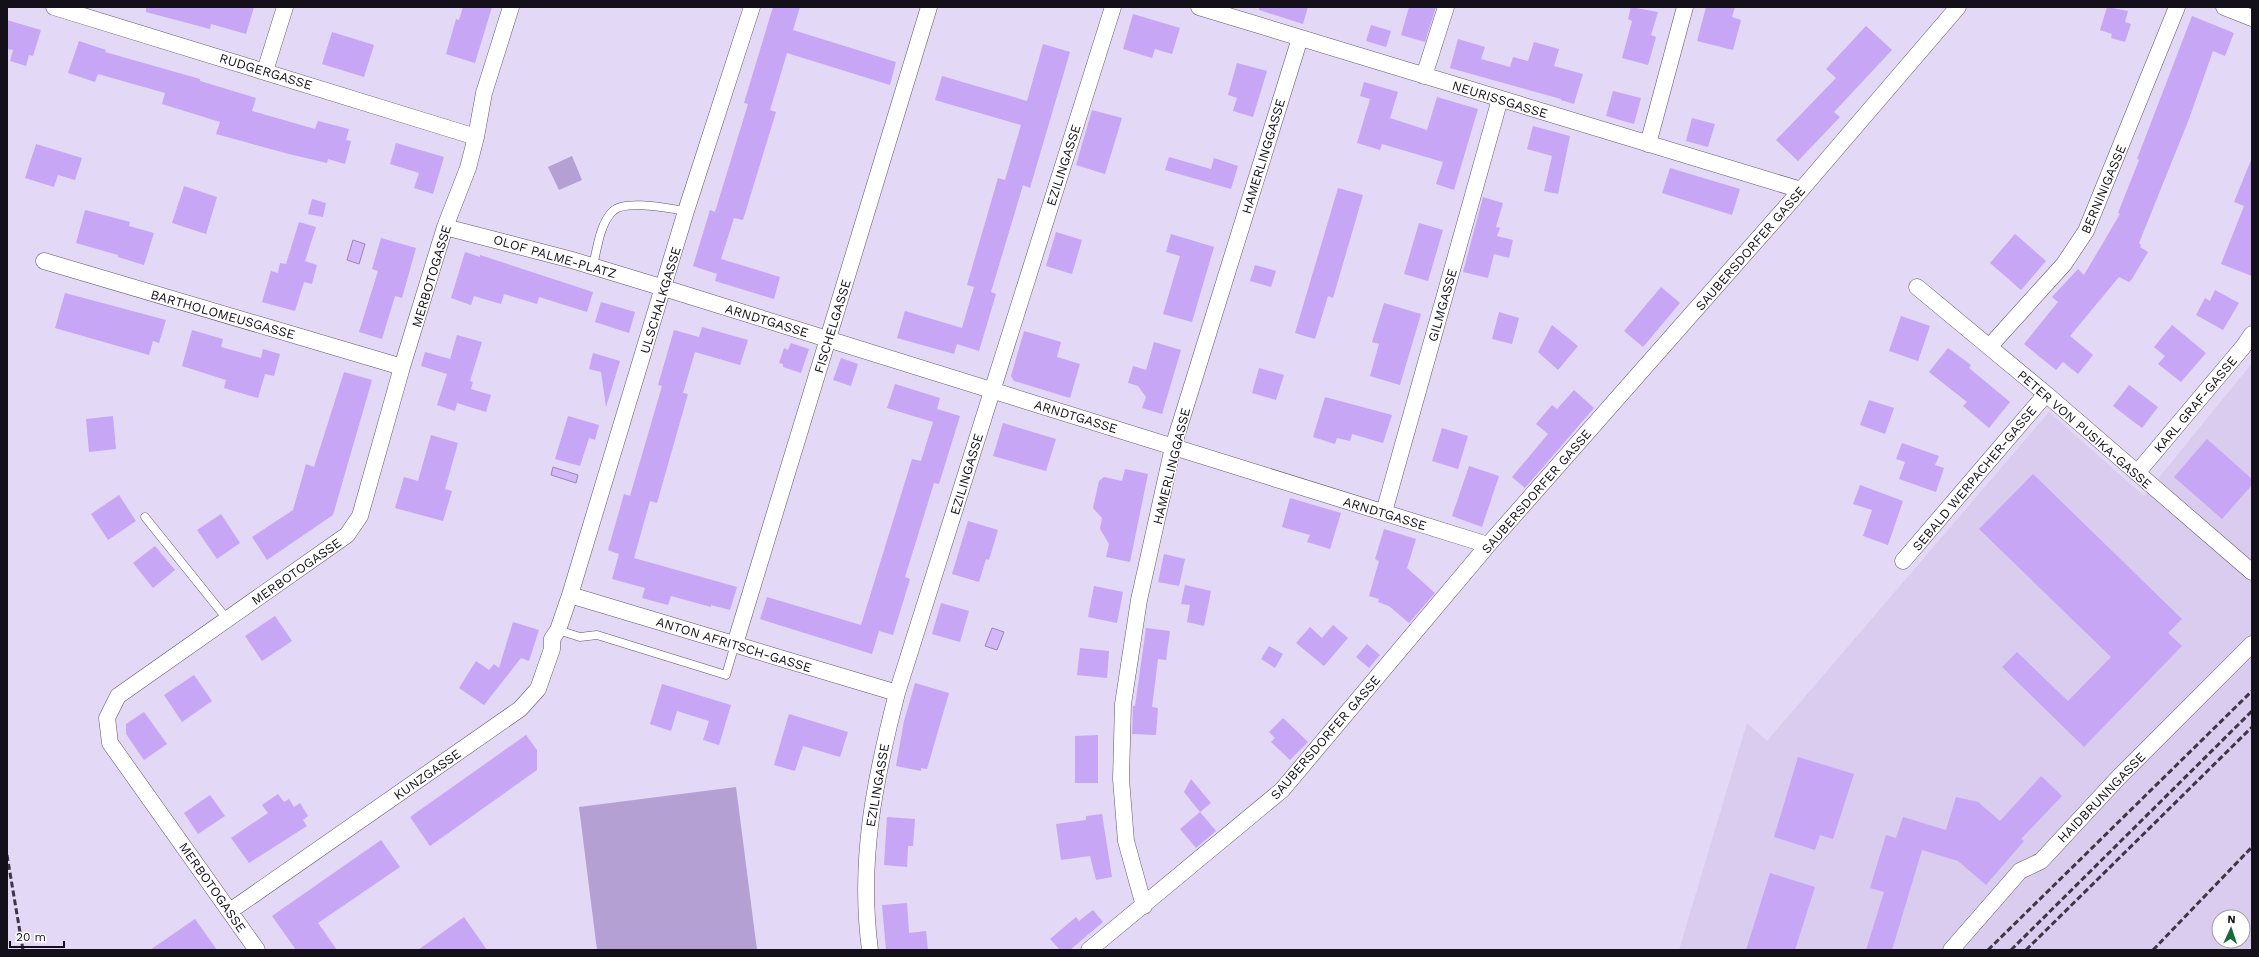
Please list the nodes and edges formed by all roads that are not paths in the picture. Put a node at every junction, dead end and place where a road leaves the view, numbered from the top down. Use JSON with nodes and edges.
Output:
{"nodes":[{"id":1,"x":54,"y":7,"type":"edge"},
{"id":2,"x":285,"y":7,"type":"edge"},
{"id":3,"x":511,"y":7,"type":"edge"},
{"id":4,"x":752,"y":7,"type":"edge"},
{"id":5,"x":929,"y":7,"type":"edge"},
{"id":6,"x":1113,"y":7,"type":"edge"},
{"id":7,"x":1199,"y":7,"type":"edge"},
{"id":8,"x":1446,"y":7,"type":"edge"},
{"id":9,"x":1685,"y":7,"type":"edge"},
{"id":10,"x":2177,"y":7,"type":"edge"},
{"id":11,"x":2224,"y":7,"type":"edge"},
{"id":12,"x":1953,"y":9,"type":"edge"},
{"id":13,"x":2252,"y":18,"type":"edge"},
{"id":14,"x":1300,"y":38,"type":"junction"},
{"id":15,"x":265,"y":70,"type":"junction"},
{"id":16,"x":1424,"y":76,"type":"junction"},
{"id":17,"x":1500,"y":99,"type":"junction"},
{"id":18,"x":476,"y":137,"type":"junction"},
{"id":19,"x":1648,"y":144,"type":"junction"},
{"id":20,"x":1801,"y":190,"type":"junction"},
{"id":21,"x":686,"y":211,"type":"junction"},
{"id":22,"x":445,"y":227,"type":"junction"},
{"id":23,"x":44,"y":261,"type":"dead end"},
{"id":24,"x":593,"y":266,"type":"junction"},
{"id":25,"x":1917,"y":287,"type":"dead end"},
{"id":26,"x":664,"y":288,"type":"junction"},
{"id":27,"x":2252,"y":334,"type":"edge"},
{"id":28,"x":828,"y":339,"type":"junction"},
{"id":29,"x":1989,"y":347,"type":"junction"},
{"id":30,"x":402,"y":367,"type":"junction"},
{"id":31,"x":992,"y":390,"type":"junction"},
{"id":32,"x":2046,"y":394,"type":"junction"},
{"id":33,"x":1173,"y":447,"type":"junction"},
{"id":34,"x":2137,"y":473,"type":"junction"},
{"id":35,"x":1384,"y":512,"type":"junction"},
{"id":36,"x":145,"y":517,"type":"dead end"},
{"id":37,"x":1488,"y":545,"type":"junction"},
{"id":38,"x":1903,"y":561,"type":"dead end"},
{"id":39,"x":2252,"y":572,"type":"edge"},
{"id":40,"x":570,"y":595,"type":"junction"},
{"id":41,"x":227,"y":619,"type":"junction"},
{"id":42,"x":558,"y":630,"type":"junction"},
{"id":43,"x":735,"y":644,"type":"junction"},
{"id":44,"x":2252,"y":644,"type":"edge"},
{"id":45,"x":897,"y":692,"type":"junction"},
{"id":46,"x":1144,"y":906,"type":"junction"},
{"id":47,"x":230,"y":911,"type":"junction"},
{"id":48,"x":257,"y":950,"type":"edge"},
{"id":49,"x":870,"y":950,"type":"edge"},
{"id":50,"x":1089,"y":950,"type":"edge"},
{"id":51,"x":1950,"y":950,"type":"edge"}],
"edges":[{"from":1,"to":15,"type":"street","name":"RUDGERGASSE"},
{"from":2,"to":15,"type":"street"},
{"from":3,"to":18,"type":"street","name":"MERBOTOGASSE"},
{"from":4,"to":21,"type":"street","name":"ULSCHALKGASSE"},
{"from":5,"to":28,"type":"street","name":"FISCHELGASSE"},
{"from":6,"to":31,"type":"street","name":"EZILINGASSE"},
{"from":7,"to":14,"type":"street","name":"NEURISSGASSE"},
{"from":8,"to":16,"type":"street"},
{"from":9,"to":19,"type":"street"},
{"from":10,"to":29,"type":"street","name":"BERNINIGASSE"},
{"from":11,"to":13,"type":"street"},
{"from":12,"to":20,"type":"street","name":"SAUBERSDORFER GASSE"},
{"from":14,"to":16,"type":"street","name":"NEURISSGASSE"},
{"from":14,"to":33,"type":"street","name":"HAMERLINGGASSE"},
{"from":15,"to":18,"type":"street","name":"RUDGERGASSE"},
{"from":16,"to":17,"type":"street","name":"NEURISSGASSE"},
{"from":17,"to":19,"type":"street","name":"NEURISSGASSE"},
{"from":17,"to":35,"type":"street","name":"GILMGASSE"},
{"from":18,"to":22,"type":"street","name":"MERBOTOGASSE"},
{"from":19,"to":20,"type":"street","name":"NEURISSGASSE"},
{"from":20,"to":37,"type":"street","name":"SAUBERSDORFER GASSE"},
{"from":21,"to":24,"type":"lane"},
{"from":21,"to":26,"type":"street","name":"ULSCHALKGASSE"},
{"from":22,"to":24,"type":"street","name":"OLOF PALME-PLATZ"},
{"from":22,"to":30,"type":"street","name":"MERBOTOGASSE"},
{"from":23,"to":30,"type":"street","name":"BARTHOLOMEUSGASSE"},
{"from":24,"to":26,"type":"street","name":"OLOF PALME-PLATZ"},
{"from":25,"to":29,"type":"street","name":"PETER VON PUSIKA-GASSE"},
{"from":26,"to":28,"type":"street","name":"ARNDTGASSE"},
{"from":26,"to":40,"type":"street","name":"ULSCHALKGASSE"},
{"from":27,"to":34,"type":"street","name":"KARL GRAF-GASSE"},
{"from":28,"to":31,"type":"street","name":"ARNDTGASSE"},
{"from":28,"to":43,"type":"street","name":"FISCHELGASSE"},
{"from":29,"to":32,"type":"street","name":"PETER VON PUSIKA-GASSE"},
{"from":30,"to":41,"type":"street","name":"MERBOTOGASSE"},
{"from":31,"to":33,"type":"street","name":"ARNDTGASSE"},
{"from":31,"to":45,"type":"street","name":"EZILINGASSE"},
{"from":32,"to":34,"type":"street","name":"PETER VON PUSIKA-GASSE"},
{"from":32,"to":38,"type":"street","name":"SEBALD WERPACHER-GASSE"},
{"from":33,"to":35,"type":"street","name":"ARNDTGASSE"},
{"from":33,"to":46,"type":"street","name":"HAMERLINGGASSE"},
{"from":34,"to":39,"type":"street","name":"PETER VON PUSIKA-GASSE"},
{"from":35,"to":37,"type":"street","name":"ARNDTGASSE"},
{"from":36,"to":41,"type":"lane"},
{"from":37,"to":46,"type":"street","name":"SAUBERSDORFER GASSE"},
{"from":40,"to":42,"type":"street","name":"KUNZGASSE"},
{"from":40,"to":43,"type":"street","name":"ANTON AFRITSCH-GASSE"},
{"from":41,"to":47,"type":"street","name":"MERBOTOGASSE"},
{"from":42,"to":43,"type":"lane"},
{"from":42,"to":47,"type":"street","name":"KUNZGASSE"},
{"from":43,"to":45,"type":"street","name":"ANTON AFRITSCH-GASSE"},
{"from":44,"to":51,"type":"street","name":"HAIDBRUNNGASSE"},
{"from":45,"to":49,"type":"street","name":"EZILINGASSE"},
{"from":46,"to":50,"type":"street","name":"SAUBERSDORFER GASSE"},
{"from":47,"to":48,"type":"street","name":"MERBOTOGASSE"}]}
